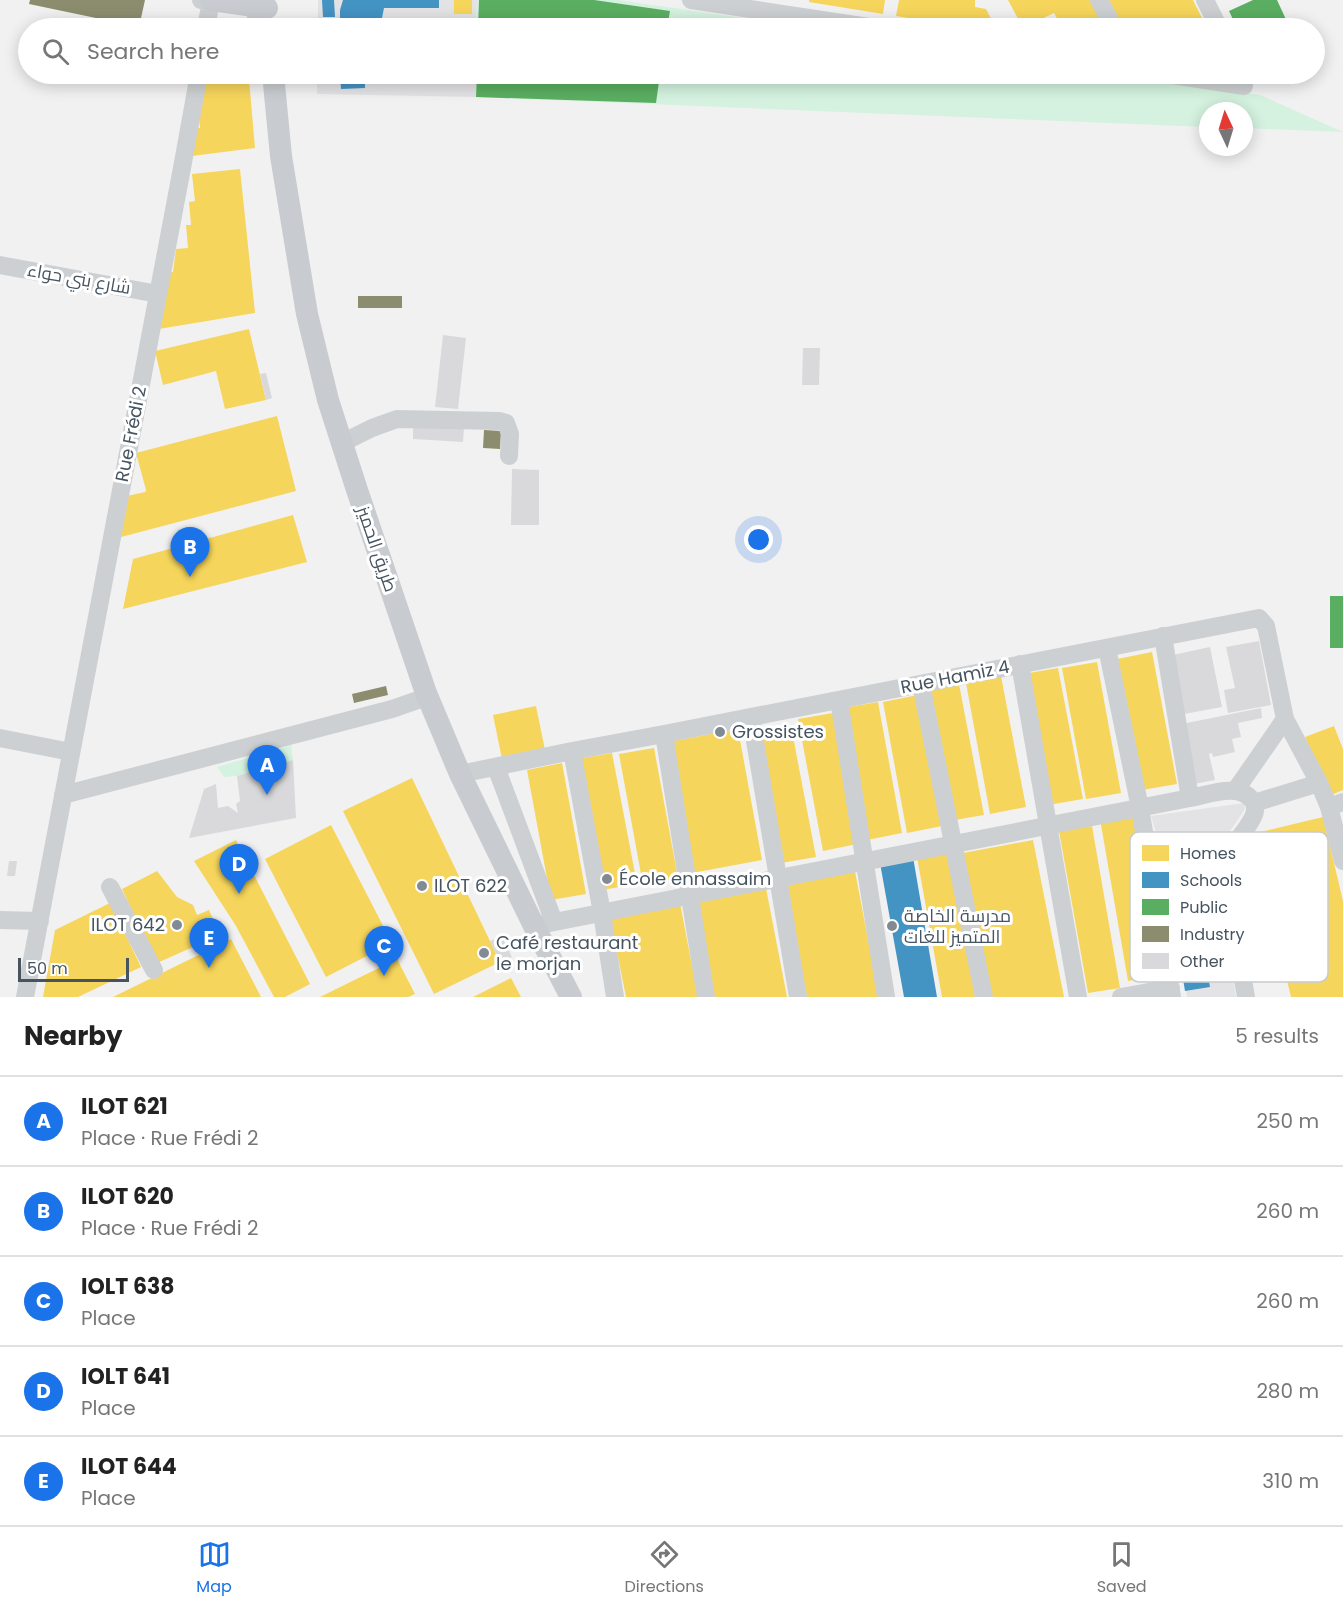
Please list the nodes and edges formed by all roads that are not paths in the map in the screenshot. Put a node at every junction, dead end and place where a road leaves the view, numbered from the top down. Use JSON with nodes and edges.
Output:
{"nodes":[{"id":1,"x":201,"y":0,"type":"edge"},
{"id":2,"x":211,"y":0,"type":"edge"},
{"id":3,"x":691,"y":0,"type":"edge"},
{"id":4,"x":1099,"y":0,"type":"edge"},
{"id":5,"x":1205,"y":0,"type":"edge"},
{"id":6,"x":264,"y":14,"type":"edge"},
{"id":7,"x":208,"y":18,"type":"edge"},
{"id":8,"x":809,"y":18,"type":"edge"},
{"id":9,"x":1109,"y":18,"type":"edge"},
{"id":10,"x":1214,"y":18,"type":"edge"},
{"id":11,"x":196,"y":84,"type":"edge"},
{"id":12,"x":264,"y":84,"type":"edge"},
{"id":13,"x":274,"y":84,"type":"edge"},
{"id":14,"x":0,"y":265,"type":"edge"},
{"id":15,"x":158,"y":294,"type":"junction"},
{"id":16,"x":342,"y":443,"type":"junction"},
{"id":17,"x":510,"y":456,"type":"dead end"},
{"id":18,"x":1163,"y":636,"type":"junction"},
{"id":19,"x":1107,"y":648,"type":"junction"},
{"id":20,"x":1020,"y":664,"type":"junction"},
{"id":21,"x":921,"y":684,"type":"junction"},
{"id":22,"x":418,"y":700,"type":"junction"},
{"id":23,"x":839,"y":700,"type":"junction"},
{"id":24,"x":751,"y":717,"type":"junction"},
{"id":25,"x":1285,"y":719,"type":"junction"},
{"id":26,"x":664,"y":735,"type":"junction"},
{"id":27,"x":0,"y":738,"type":"edge"},
{"id":28,"x":572,"y":751,"type":"junction"},
{"id":29,"x":71,"y":752,"type":"junction"},
{"id":30,"x":496,"y":768,"type":"junction"},
{"id":31,"x":460,"y":774,"type":"junction"},
{"id":32,"x":1319,"y":783,"type":"junction"},
{"id":33,"x":1235,"y":791,"type":"junction"},
{"id":34,"x":63,"y":795,"type":"junction"},
{"id":35,"x":1190,"y":798,"type":"junction"},
{"id":36,"x":1254,"y":803,"type":"junction"},
{"id":37,"x":1336,"y":805,"type":"edge"},
{"id":38,"x":1140,"y":808,"type":"junction"},
{"id":39,"x":1048,"y":826,"type":"junction"},
{"id":40,"x":1144,"y":832,"type":"edge"},
{"id":41,"x":1243,"y":832,"type":"edge"},
{"id":42,"x":953,"y":844,"type":"junction"},
{"id":43,"x":1343,"y":861,"type":"edge"},
{"id":44,"x":864,"y":862,"type":"junction"},
{"id":45,"x":778,"y":879,"type":"junction"},
{"id":46,"x":110,"y":887,"type":"dead end"},
{"id":47,"x":690,"y":896,"type":"junction"},
{"id":48,"x":602,"y":913,"type":"junction"},
{"id":49,"x":0,"y":920,"type":"edge"},
{"id":50,"x":40,"y":921,"type":"junction"},
{"id":51,"x":544,"y":924,"type":"junction"},
{"id":52,"x":154,"y":970,"type":"dead end"},
{"id":53,"x":1242,"y":982,"type":"edge"},
{"id":54,"x":1172,"y":992,"type":"edge"},
{"id":55,"x":25,"y":997,"type":"edge"},
{"id":56,"x":560,"y":997,"type":"edge"},
{"id":57,"x":571,"y":997,"type":"edge"},
{"id":58,"x":615,"y":997,"type":"edge"},
{"id":59,"x":706,"y":997,"type":"edge"},
{"id":60,"x":798,"y":997,"type":"edge"},
{"id":61,"x":886,"y":997,"type":"edge"},
{"id":62,"x":984,"y":997,"type":"edge"},
{"id":63,"x":1078,"y":997,"type":"edge"},
{"id":64,"x":1121,"y":997,"type":"edge"},
{"id":65,"x":1245,"y":997,"type":"edge"}],
"edges":[{"from":1,"to":2,"type":"street"},
{"from":2,"to":6,"type":"main road"},
{"from":2,"to":7,"type":"street"},
{"from":3,"to":8,"type":"street"},
{"from":4,"to":9,"type":"street"},
{"from":5,"to":10,"type":"street"},
{"from":11,"to":15,"type":"street","name":"Rue Frédi 2"},
{"from":12,"to":22,"type":"main road","name":"طريق الحميز"},
{"from":13,"to":16,"type":"main road","name":"طريق الحميز"},
{"from":14,"to":15,"type":"street","name":"شارع بني حواء"},
{"from":15,"to":29,"type":"street","name":"Rue Frédi 2"},
{"from":16,"to":17,"type":"street"},
{"from":16,"to":31,"type":"main road","name":"طريق الحميز"},
{"from":18,"to":19,"type":"street","name":"Rue Hamiz 4"},
{"from":18,"to":25,"type":"street","name":"Rue Hamiz 4"},
{"from":18,"to":35,"type":"street"},
{"from":19,"to":20,"type":"street","name":"Rue Hamiz 4"},
{"from":19,"to":38,"type":"street"},
{"from":20,"to":21,"type":"street","name":"Rue Hamiz 4"},
{"from":20,"to":39,"type":"street"},
{"from":21,"to":23,"type":"street","name":"Rue Hamiz 4"},
{"from":21,"to":42,"type":"street"},
{"from":22,"to":34,"type":"street"},
{"from":22,"to":56,"type":"main road","name":"طريق الحميز"},
{"from":23,"to":24,"type":"street","name":"Rue Hamiz 4"},
{"from":23,"to":44,"type":"street"},
{"from":24,"to":26,"type":"street","name":"Rue Hamiz 4"},
{"from":24,"to":45,"type":"street"},
{"from":25,"to":32,"type":"street"},
{"from":25,"to":33,"type":"street"},
{"from":26,"to":28,"type":"street","name":"Rue Hamiz 4"},
{"from":26,"to":47,"type":"street"},
{"from":27,"to":29,"type":"street"},
{"from":28,"to":30,"type":"street","name":"Rue Hamiz 4"},
{"from":28,"to":48,"type":"street"},
{"from":29,"to":34,"type":"street","name":"Rue Frédi 2"},
{"from":30,"to":31,"type":"street","name":"Rue Hamiz 4"},
{"from":30,"to":51,"type":"street"},
{"from":31,"to":51,"type":"main road","name":"طريق الحميز"},
{"from":32,"to":36,"type":"street"},
{"from":32,"to":37,"type":"street"},
{"from":33,"to":35,"type":"street"},
{"from":33,"to":36,"type":"street"},
{"from":34,"to":50,"type":"street","name":"Rue Frédi 2"},
{"from":35,"to":38,"type":"street"},
{"from":36,"to":41,"type":"street"},
{"from":37,"to":43,"type":"street"},
{"from":38,"to":39,"type":"street"},
{"from":38,"to":40,"type":"street"},
{"from":39,"to":42,"type":"street"},
{"from":39,"to":63,"type":"street"},
{"from":42,"to":44,"type":"street"},
{"from":42,"to":62,"type":"street"},
{"from":44,"to":45,"type":"street"},
{"from":44,"to":61,"type":"street"},
{"from":45,"to":47,"type":"street"},
{"from":45,"to":60,"type":"street"},
{"from":46,"to":52,"type":"street"},
{"from":47,"to":48,"type":"street"},
{"from":47,"to":59,"type":"street"},
{"from":48,"to":51,"type":"street"},
{"from":48,"to":58,"type":"street"},
{"from":49,"to":50,"type":"street"},
{"from":50,"to":55,"type":"street","name":"Rue Frédi 2"},
{"from":51,"to":57,"type":"main road","name":"طريق الحميز"},
{"from":53,"to":65,"type":"street"},
{"from":54,"to":64,"type":"street"}]}
